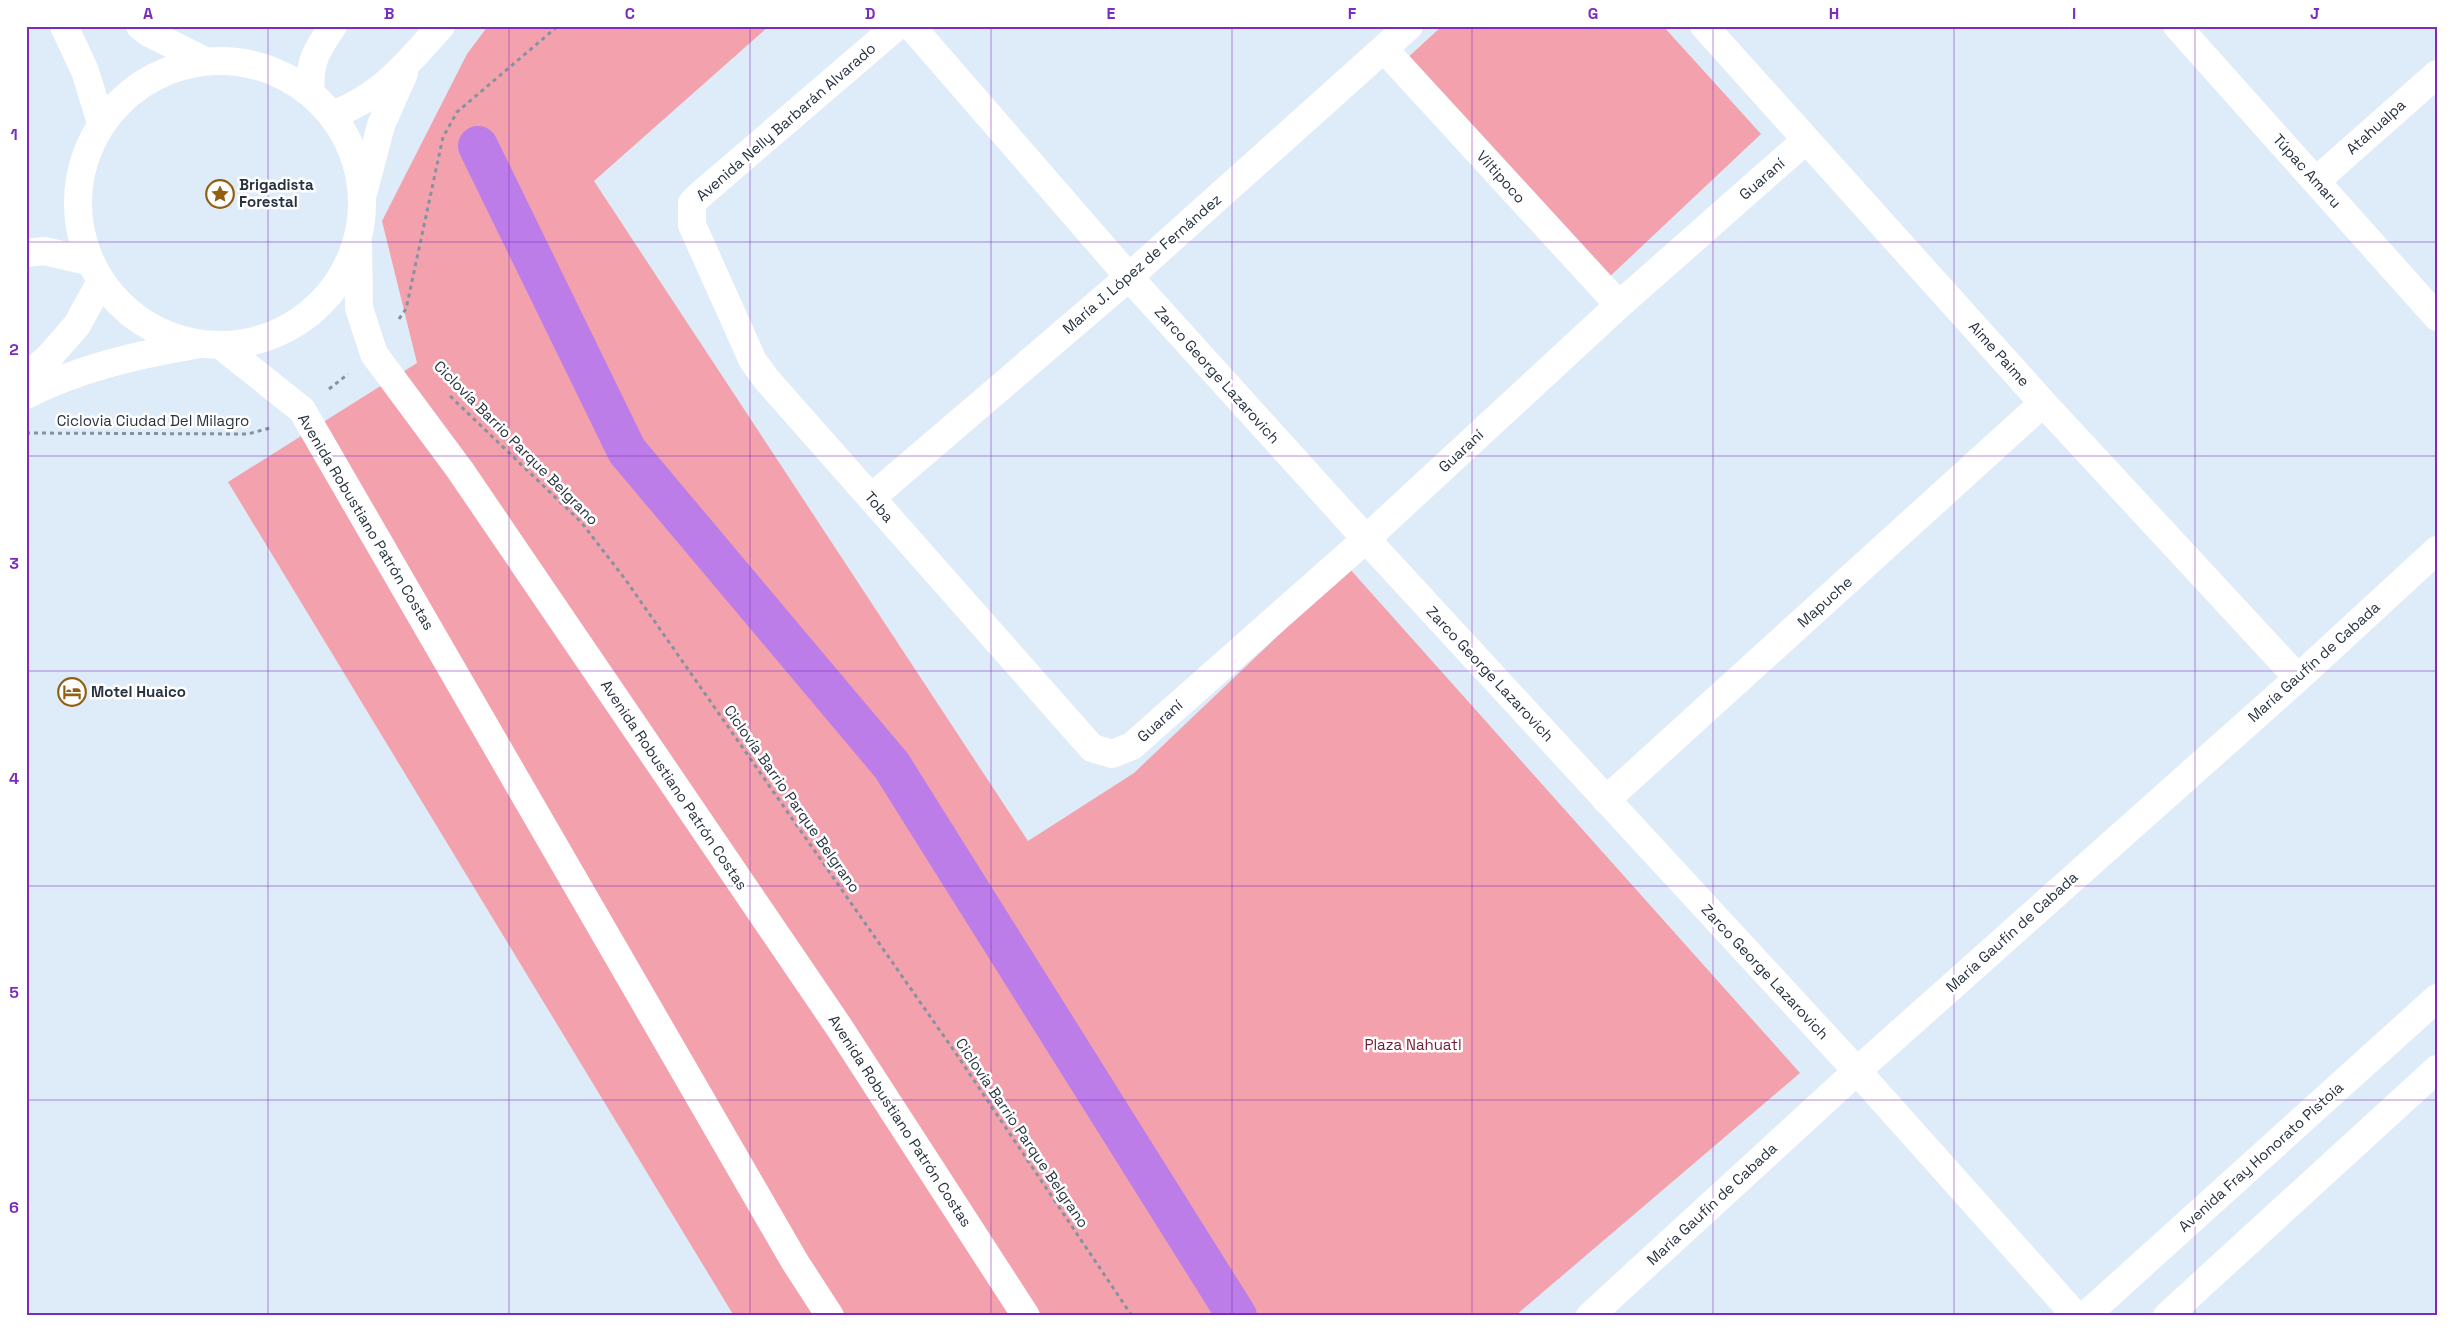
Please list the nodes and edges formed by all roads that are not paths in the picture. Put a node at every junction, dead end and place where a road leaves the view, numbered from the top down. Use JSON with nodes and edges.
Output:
{"nodes":[{"id":1,"x":64,"y":26,"type":"edge"},
{"id":2,"x":140,"y":26,"type":"edge"},
{"id":3,"x":333,"y":26,"type":"edge"},
{"id":4,"x":441,"y":26,"type":"edge"},
{"id":5,"x":898,"y":26,"type":"edge"},
{"id":6,"x":911,"y":26,"type":"edge"},
{"id":7,"x":1409,"y":26,"type":"edge"},
{"id":8,"x":1704,"y":26,"type":"edge"},
{"id":9,"x":2177,"y":26,"type":"edge"},
{"id":10,"x":1384,"y":49,"type":"junction"},
{"id":11,"x":205,"y":61,"type":"junction"},
{"id":12,"x":410,"y":61,"type":"junction"},
{"id":13,"x":2437,"y":74,"type":"edge"},
{"id":14,"x":311,"y":94,"type":"junction"},
{"id":15,"x":332,"y":115,"type":"junction"},
{"id":16,"x":101,"y":123,"type":"junction"},
{"id":17,"x":1806,"y":140,"type":"junction"},
{"id":18,"x":2316,"y":181,"type":"junction"},
{"id":19,"x":363,"y":194,"type":"junction"},
{"id":20,"x":692,"y":225,"type":"joint"},
{"id":21,"x":358,"y":244,"type":"junction"},
{"id":22,"x":26,"y":253,"type":"edge"},
{"id":23,"x":94,"y":272,"type":"junction"},
{"id":24,"x":1129,"y":277,"type":"junction"},
{"id":25,"x":1619,"y":306,"type":"junction"},
{"id":26,"x":2437,"y":317,"type":"edge"},
{"id":27,"x":195,"y":345,"type":"junction"},
{"id":28,"x":223,"y":347,"type":"junction"},
{"id":29,"x":26,"y":378,"type":"edge"},
{"id":30,"x":26,"y":395,"type":"edge"},
{"id":31,"x":2043,"y":403,"type":"junction"},
{"id":32,"x":871,"y":498,"type":"junction"},
{"id":33,"x":1366,"y":538,"type":"junction"},
{"id":34,"x":2437,"y":550,"type":"edge"},
{"id":35,"x":2298,"y":678,"type":"junction"},
{"id":36,"x":1112,"y":754,"type":"joint"},
{"id":37,"x":1606,"y":800,"type":"junction"},
{"id":38,"x":2437,"y":998,"type":"edge"},
{"id":39,"x":2437,"y":1069,"type":"edge"},
{"id":40,"x":1857,"y":1070,"type":"junction"},
{"id":41,"x":830,"y":1316,"type":"edge"},
{"id":42,"x":1026,"y":1316,"type":"edge"},
{"id":43,"x":1590,"y":1316,"type":"edge"},
{"id":44,"x":2076,"y":1316,"type":"edge"},
{"id":45,"x":2085,"y":1316,"type":"edge"},
{"id":46,"x":2167,"y":1316,"type":"edge"}],
"edges":[{"from":1,"to":16,"type":"main road"},
{"from":2,"to":11,"type":"main road"},
{"from":3,"to":14,"type":"main road"},
{"from":4,"to":12,"type":"main road"},
{"from":5,"to":20,"type":"main road","name":"Avenida Nelly Barbarán Alvarado"},
{"from":6,"to":24,"type":"main road","name":"Zarco George Lazarovich"},
{"from":7,"to":10,"type":"main road","name":"María J. López de Fernández"},
{"from":8,"to":17,"type":"main road","name":"Aime Paime"},
{"from":9,"to":18,"type":"main road","name":"Túpac Amaru"},
{"from":10,"to":24,"type":"main road","name":"María J. López de Fernández"},
{"from":10,"to":25,"type":"main road","name":"Viltipoco"},
{"from":11,"to":14,"type":"main road"},
{"from":11,"to":16,"type":"main road"},
{"from":12,"to":15,"type":"main road"},
{"from":12,"to":19,"type":"main road"},
{"from":13,"to":18,"type":"main road","name":"Atahualpa"},
{"from":14,"to":15,"type":"main road"},
{"from":15,"to":19,"type":"main road"},
{"from":16,"to":23,"type":"main road"},
{"from":17,"to":25,"type":"main road","name":"Guaraní"},
{"from":17,"to":31,"type":"main road","name":"Aime Paime"},
{"from":18,"to":26,"type":"main road","name":"Túpac Amaru"},
{"from":19,"to":21,"type":"main road"},
{"from":20,"to":32,"type":"main road","name":"Toba"},
{"from":21,"to":28,"type":"main road"},
{"from":21,"to":42,"type":"main road","name":"Avenida Robustiano Patrón Costas"},
{"from":22,"to":23,"type":"main road"},
{"from":23,"to":27,"type":"main road"},
{"from":23,"to":29,"type":"main road"},
{"from":24,"to":32,"type":"main road","name":"María J. López de Fernández"},
{"from":24,"to":33,"type":"main road","name":"Zarco George Lazarovich"},
{"from":25,"to":33,"type":"main road","name":"Guaraní"},
{"from":27,"to":28,"type":"main road"},
{"from":27,"to":30,"type":"main road"},
{"from":28,"to":41,"type":"main road","name":"Avenida Robustiano Patrón Costas"},
{"from":31,"to":35,"type":"main road","name":"Aime Paime"},
{"from":31,"to":37,"type":"main road","name":"Mapuche"},
{"from":32,"to":36,"type":"main road","name":"Toba"},
{"from":33,"to":36,"type":"main road","name":"Guaraní"},
{"from":33,"to":37,"type":"main road","name":"Zarco George Lazarovich"},
{"from":34,"to":35,"type":"main road","name":"María Gaufín de Cabada"},
{"from":35,"to":40,"type":"main road","name":"María Gaufín de Cabada"},
{"from":37,"to":40,"type":"main road","name":"Zarco George Lazarovich"},
{"from":38,"to":45,"type":"main road","name":"Avenida Fray Honorato Pistoia"},
{"from":39,"to":46,"type":"main road"},
{"from":40,"to":43,"type":"main road","name":"María Gaufín de Cabada"},
{"from":40,"to":44,"type":"main road","name":"Zarco George Lazarovich"}]}
